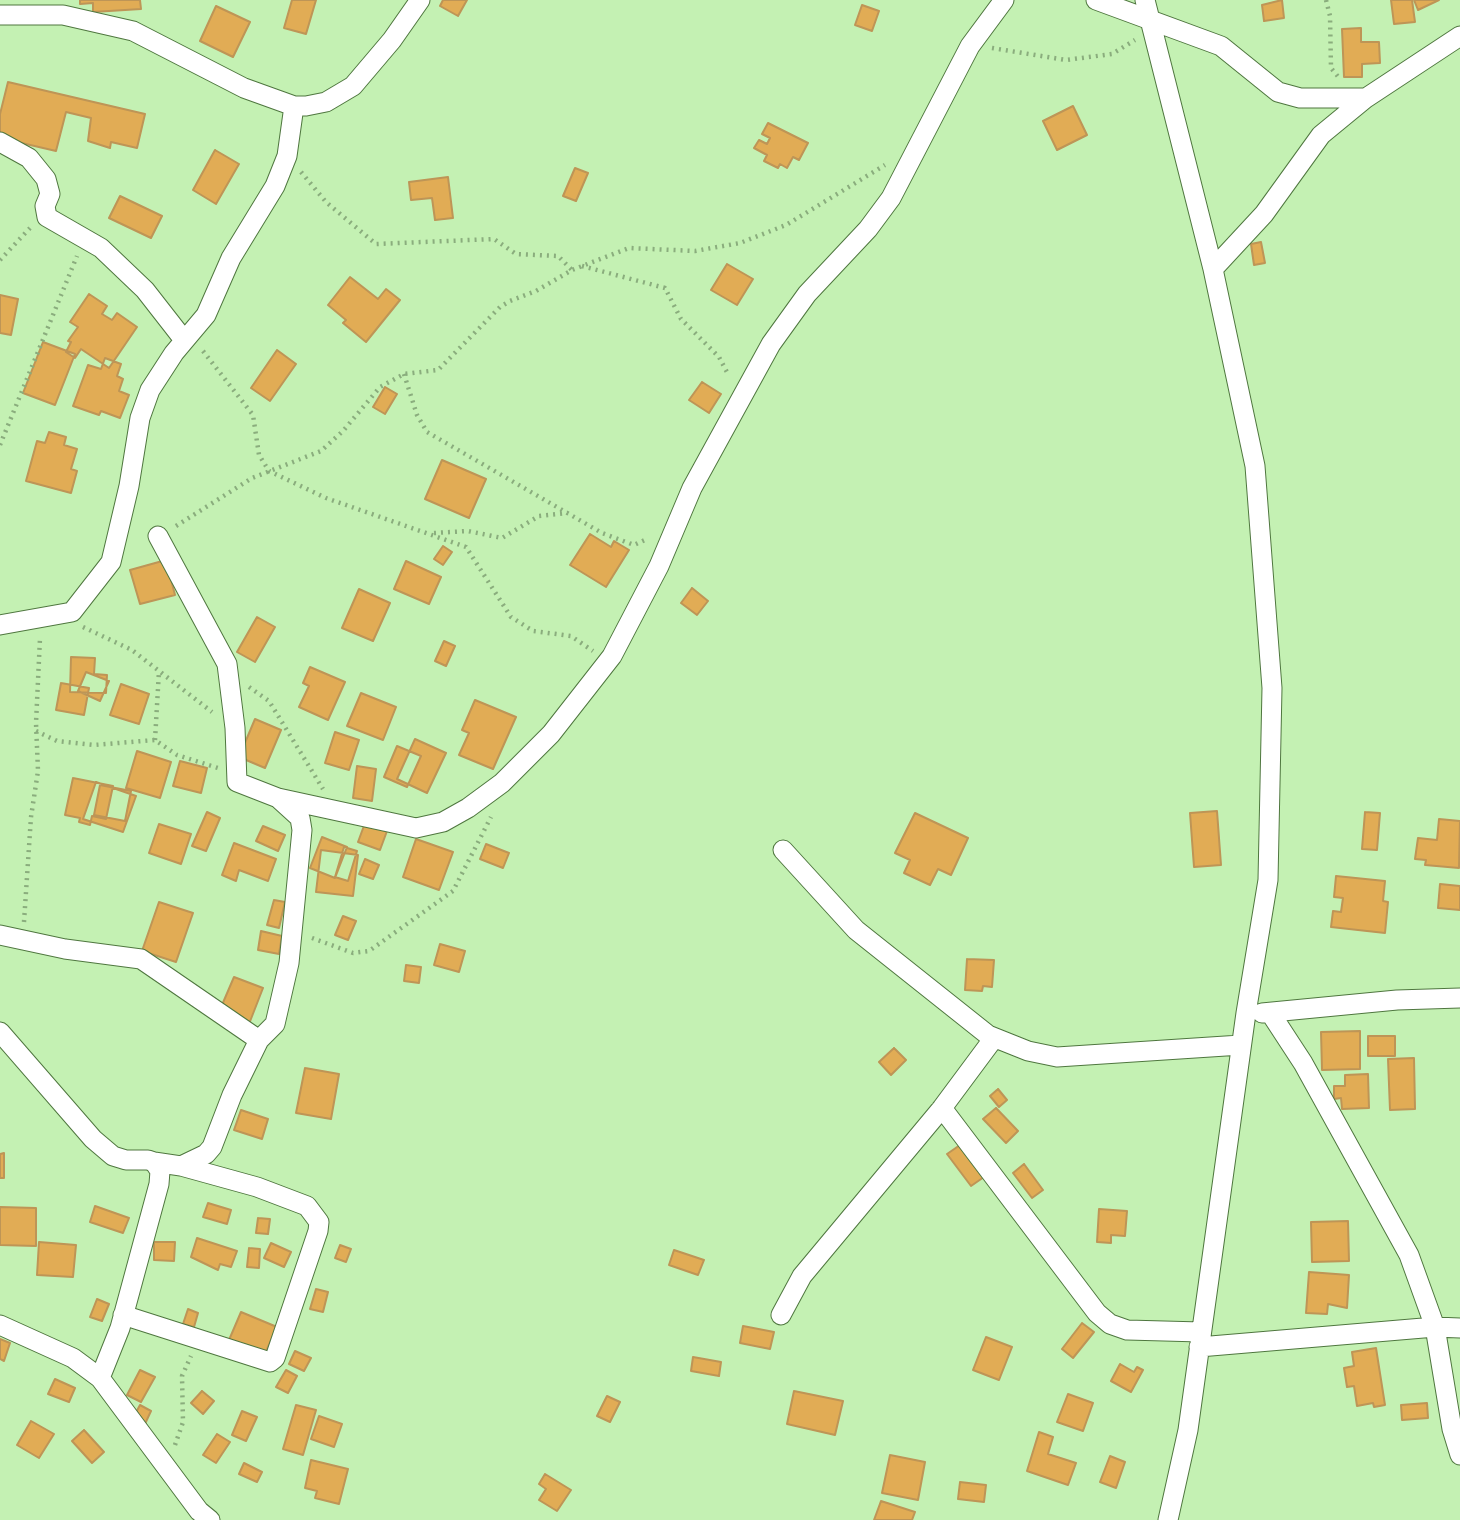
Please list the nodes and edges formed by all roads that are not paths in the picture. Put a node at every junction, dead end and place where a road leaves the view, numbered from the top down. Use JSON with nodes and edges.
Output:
{"nodes":[{"id":1,"x":420,"y":0,"type":"edge"},
{"id":2,"x":1004,"y":0,"type":"edge"},
{"id":3,"x":1096,"y":0,"type":"edge"},
{"id":4,"x":0,"y":15,"type":"edge"},
{"id":5,"x":1148,"y":16,"type":"edge"},
{"id":6,"x":1459,"y":37,"type":"edge"},
{"id":7,"x":1361,"y":99,"type":"junction"},
{"id":8,"x":294,"y":106,"type":"junction"},
{"id":9,"x":0,"y":142,"type":"edge"},
{"id":10,"x":1213,"y":269,"type":"junction"},
{"id":11,"x":187,"y":337,"type":"junction"},
{"id":12,"x":158,"y":536,"type":"road end"},
{"id":13,"x":0,"y":625,"type":"edge"},
{"id":14,"x":278,"y":798,"type":"junction"},
{"id":15,"x":783,"y":850,"type":"dead end"},
{"id":16,"x":5,"y":936,"type":"edge"},
{"id":17,"x":1460,"y":998,"type":"edge"},
{"id":18,"x":1245,"y":1013,"type":"junction"},
{"id":19,"x":1271,"y":1013,"type":"junction"},
{"id":20,"x":0,"y":1032,"type":"edge"},
{"id":21,"x":994,"y":1038,"type":"junction"},
{"id":22,"x":260,"y":1040,"type":"junction"},
{"id":23,"x":1241,"y":1045,"type":"junction"},
{"id":24,"x":942,"y":1108,"type":"junction"},
{"id":25,"x":154,"y":1162,"type":"junction"},
{"id":26,"x":181,"y":1166,"type":"junction"},
{"id":27,"x":123,"y":1315,"type":"junction"},
{"id":28,"x":781,"y":1315,"type":"dead end"},
{"id":29,"x":0,"y":1325,"type":"edge"},
{"id":30,"x":1435,"y":1327,"type":"junction"},
{"id":31,"x":1460,"y":1328,"type":"edge"},
{"id":32,"x":1200,"y":1339,"type":"junction"},
{"id":33,"x":100,"y":1378,"type":"junction"},
{"id":34,"x":1460,"y":1455,"type":"edge"},
{"id":35,"x":210,"y":1520,"type":"edge"},
{"id":36,"x":1168,"y":1520,"type":"edge"}],
"edges":[{"from":1,"to":8,"type":"street"},
{"from":2,"to":14,"type":"street"},
{"from":3,"to":5,"type":"street"},
{"from":4,"to":8,"type":"street"},
{"from":5,"to":7,"type":"street"},
{"from":5,"to":10,"type":"street"},
{"from":6,"to":7,"type":"street"},
{"from":7,"to":10,"type":"street"},
{"from":8,"to":11,"type":"street"},
{"from":9,"to":11,"type":"street"},
{"from":10,"to":18,"type":"street"},
{"from":11,"to":13,"type":"street"},
{"from":12,"to":14,"type":"street"},
{"from":14,"to":22,"type":"street"},
{"from":15,"to":21,"type":"street"},
{"from":16,"to":22,"type":"street"},
{"from":17,"to":19,"type":"street"},
{"from":18,"to":19,"type":"street"},
{"from":18,"to":23,"type":"street"},
{"from":19,"to":30,"type":"street"},
{"from":20,"to":25,"type":"street"},
{"from":21,"to":23,"type":"street"},
{"from":21,"to":24,"type":"street"},
{"from":22,"to":26,"type":"street"},
{"from":23,"to":32,"type":"street"},
{"from":24,"to":28,"type":"street"},
{"from":24,"to":32,"type":"street"},
{"from":25,"to":26,"type":"street"},
{"from":25,"to":27,"type":"street"},
{"from":26,"to":27,"type":"street"},
{"from":27,"to":33,"type":"street"},
{"from":29,"to":33,"type":"street"},
{"from":30,"to":31,"type":"street"},
{"from":30,"to":32,"type":"street"},
{"from":30,"to":34,"type":"street"},
{"from":32,"to":36,"type":"street"},
{"from":33,"to":35,"type":"street"}]}
